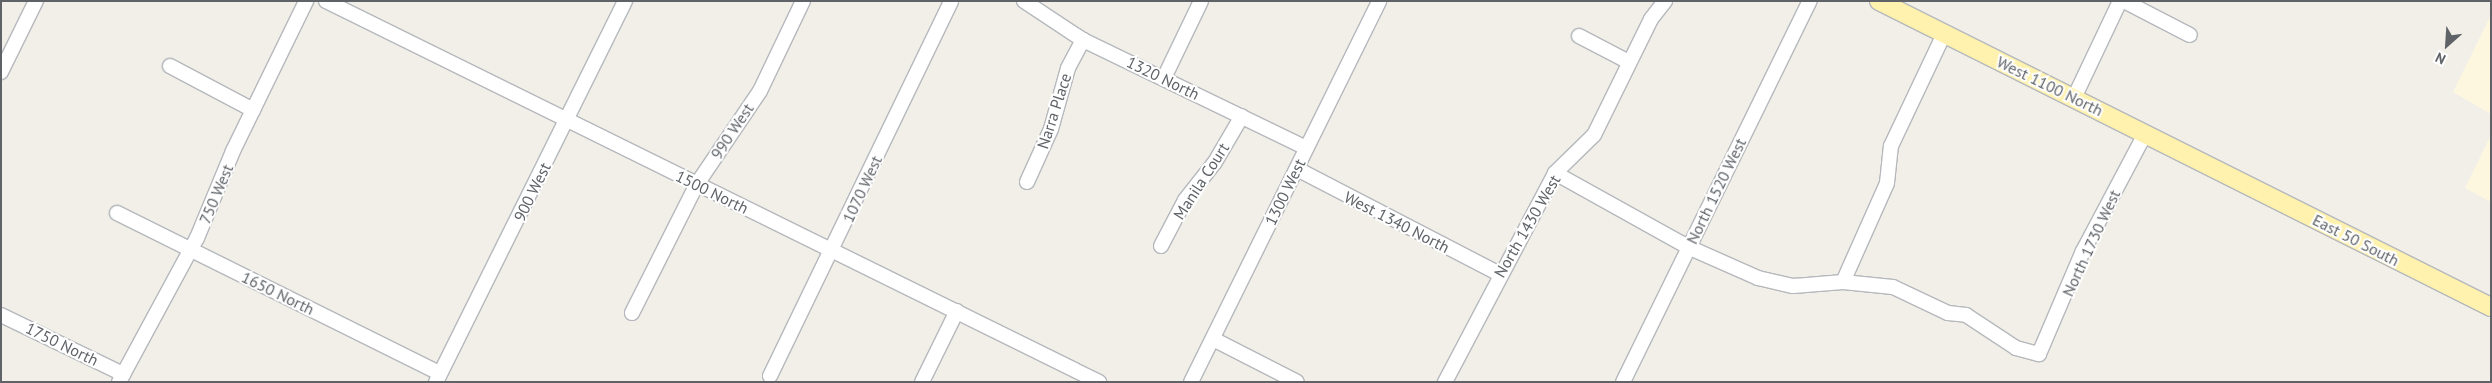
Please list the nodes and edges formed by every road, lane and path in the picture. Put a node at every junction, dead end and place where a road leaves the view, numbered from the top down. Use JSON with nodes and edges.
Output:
{"nodes":[{"id":1,"x":36,"y":1,"type":"edge"},
{"id":2,"x":306,"y":1,"type":"edge"},
{"id":3,"x":326,"y":1,"type":"edge"},
{"id":4,"x":625,"y":1,"type":"edge"},
{"id":5,"x":803,"y":1,"type":"edge"},
{"id":6,"x":950,"y":1,"type":"edge"},
{"id":7,"x":1024,"y":1,"type":"edge"},
{"id":8,"x":1201,"y":1,"type":"edge"},
{"id":9,"x":1379,"y":1,"type":"edge"},
{"id":10,"x":1664,"y":1,"type":"edge"},
{"id":11,"x":1810,"y":1,"type":"edge"},
{"id":12,"x":2120,"y":1,"type":"edge"},
{"id":13,"x":2124,"y":1,"type":"edge"},
{"id":14,"x":1883,"y":2,"type":"edge"},
{"id":15,"x":1944,"y":34,"type":"junction"},
{"id":16,"x":2190,"y":35,"type":"dead end"},
{"id":17,"x":1579,"y":36,"type":"dead end"},
{"id":18,"x":1083,"y":40,"type":"junction"},
{"id":19,"x":1629,"y":62,"type":"junction"},
{"id":20,"x":170,"y":66,"type":"dead end"},
{"id":21,"x":1,"y":72,"type":"edge"},
{"id":22,"x":1164,"y":78,"type":"junction"},
{"id":23,"x":2074,"y":98,"type":"junction"},
{"id":24,"x":253,"y":110,"type":"junction"},
{"id":25,"x":1242,"y":116,"type":"junction"},
{"id":26,"x":567,"y":121,"type":"junction"},
{"id":27,"x":2145,"y":134,"type":"junction"},
{"id":28,"x":1306,"y":148,"type":"junction"},
{"id":29,"x":1297,"y":169,"type":"junction"},
{"id":30,"x":2221,"y":172,"type":"joint"},
{"id":31,"x":1555,"y":173,"type":"junction"},
{"id":32,"x":1027,"y":182,"type":"dead end"},
{"id":33,"x":697,"y":184,"type":"junction"},
{"id":34,"x":117,"y":214,"type":"dead end"},
{"id":35,"x":1161,"y":246,"type":"dead end"},
{"id":36,"x":1688,"y":247,"type":"junction"},
{"id":37,"x":191,"y":250,"type":"junction"},
{"id":38,"x":832,"y":252,"type":"junction"},
{"id":39,"x":1498,"y":273,"type":"junction"},
{"id":40,"x":1843,"y":282,"type":"junction"},
{"id":41,"x":2491,"y":307,"type":"edge"},
{"id":42,"x":957,"y":311,"type":"junction"},
{"id":43,"x":632,"y":313,"type":"dead end"},
{"id":44,"x":1,"y":315,"type":"edge"},
{"id":45,"x":1213,"y":339,"type":"junction"},
{"id":46,"x":770,"y":376,"type":"dead end"},
{"id":47,"x":438,"y":377,"type":"edge"},
{"id":48,"x":121,"y":378,"type":"edge"},
{"id":49,"x":922,"y":382,"type":"edge"},
{"id":50,"x":1099,"y":382,"type":"edge"},
{"id":51,"x":1191,"y":382,"type":"edge"},
{"id":52,"x":1297,"y":382,"type":"edge"},
{"id":53,"x":1445,"y":382,"type":"edge"},
{"id":54,"x":1623,"y":382,"type":"edge"}],
"edges":[{"from":1,"to":21,"type":"street"},
{"from":2,"to":24,"type":"street","name":"750 West"},
{"from":3,"to":26,"type":"street","name":"1500 North"},
{"from":4,"to":26,"type":"street","name":"900 West"},
{"from":5,"to":33,"type":"street","name":"990 West"},
{"from":6,"to":38,"type":"street","name":"1070 West"},
{"from":7,"to":18,"type":"street","name":"1320 North"},
{"from":8,"to":22,"type":"street"},
{"from":9,"to":28,"type":"street","name":"1300 West"},
{"from":10,"to":19,"type":"street","name":"North 1430 West"},
{"from":11,"to":36,"type":"street","name":"North 1520 West"},
{"from":12,"to":23,"type":"street"},
{"from":13,"to":16,"type":"street"},
{"from":14,"to":15,"type":"main road","name":"West 1100 North"},
{"from":15,"to":23,"type":"main road","name":"West 1100 North"},
{"from":15,"to":40,"type":"street"},
{"from":17,"to":19,"type":"street"},
{"from":18,"to":22,"type":"street","name":"1320 North"},
{"from":18,"to":32,"type":"street","name":"Narra Place"},
{"from":19,"to":31,"type":"street","name":"North 1430 West"},
{"from":20,"to":24,"type":"street"},
{"from":22,"to":25,"type":"street","name":"1320 North"},
{"from":23,"to":27,"type":"main road","name":"West 1100 North"},
{"from":24,"to":37,"type":"street","name":"750 West"},
{"from":25,"to":28,"type":"street","name":"1320 North"},
{"from":25,"to":35,"type":"street","name":"Manila Court"},
{"from":26,"to":33,"type":"street","name":"1500 North"},
{"from":26,"to":47,"type":"street","name":"900 West"},
{"from":27,"to":30,"type":"main road","name":"West 1100 North"},
{"from":27,"to":40,"type":"street","name":"North 1730 West"},
{"from":28,"to":29,"type":"street","name":"1300 West"},
{"from":29,"to":39,"type":"street","name":"West 1340 North"},
{"from":29,"to":45,"type":"street","name":"1300 West"},
{"from":30,"to":41,"type":"main road","name":"East 50 South"},
{"from":31,"to":36,"type":"street"},
{"from":31,"to":39,"type":"street","name":"North 1430 West"},
{"from":33,"to":38,"type":"street","name":"1500 North"},
{"from":33,"to":43,"type":"street","name":"990 West"},
{"from":34,"to":37,"type":"street","name":"1650 North"},
{"from":36,"to":40,"type":"street"},
{"from":36,"to":54,"type":"street","name":"North 1520 West"},
{"from":37,"to":47,"type":"street","name":"1650 North"},
{"from":37,"to":48,"type":"street","name":"750 West"},
{"from":38,"to":42,"type":"street","name":"1500 North"},
{"from":38,"to":46,"type":"street","name":"1070 West"},
{"from":39,"to":53,"type":"street","name":"North 1430 West"},
{"from":42,"to":49,"type":"street"},
{"from":42,"to":50,"type":"street","name":"1500 North"},
{"from":44,"to":48,"type":"street","name":"1750 North"},
{"from":45,"to":51,"type":"street","name":"1300 West"},
{"from":45,"to":52,"type":"street"}]}
